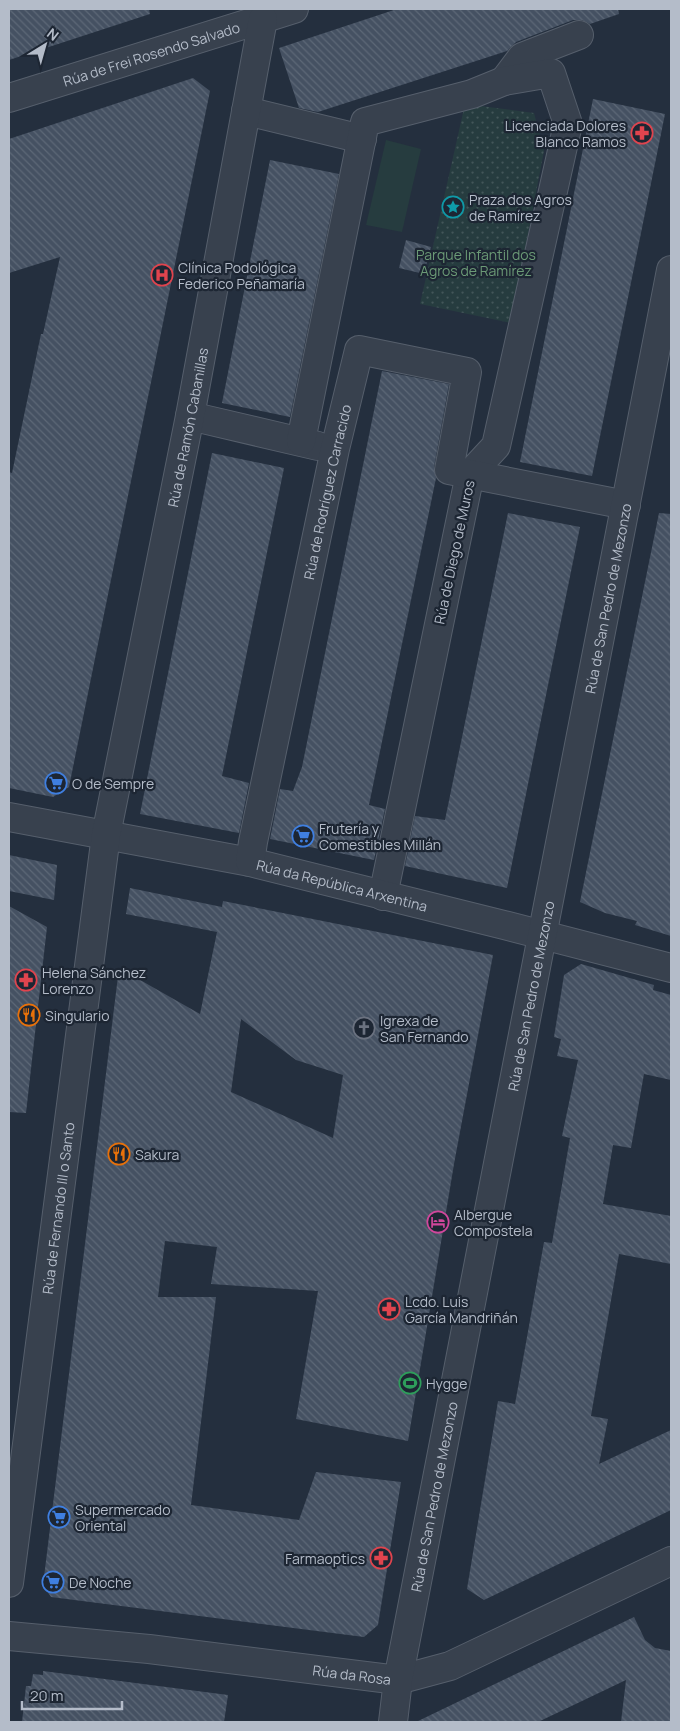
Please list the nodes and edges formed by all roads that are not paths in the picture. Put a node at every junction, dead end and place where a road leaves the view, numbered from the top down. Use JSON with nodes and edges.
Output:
{"nodes":[{"id":1,"x":294,"y":9,"type":"edge"},
{"id":2,"x":263,"y":19,"type":"junction"},
{"id":3,"x":579,"y":36,"type":"dead end"},
{"id":4,"x":504,"y":81,"type":"junction"},
{"id":5,"x":9,"y":98,"type":"edge"},
{"id":6,"x":246,"y":111,"type":"junction"},
{"id":7,"x":362,"y":139,"type":"junction"},
{"id":8,"x":671,"y":270,"type":"edge"},
{"id":9,"x":338,"y":334,"type":"dead end"},
{"id":10,"x":481,"y":388,"type":"dead end"},
{"id":11,"x":190,"y":416,"type":"junction"},
{"id":12,"x":317,"y":445,"type":"junction"},
{"id":13,"x":470,"y":474,"type":"junction"},
{"id":14,"x":626,"y":505,"type":"junction"},
{"id":15,"x":9,"y":817,"type":"edge"},
{"id":16,"x":106,"y":835,"type":"junction"},
{"id":17,"x":250,"y":862,"type":"junction"},
{"id":18,"x":383,"y":896,"type":"junction"},
{"id":19,"x":542,"y":935,"type":"junction"},
{"id":20,"x":671,"y":968,"type":"edge"},
{"id":21,"x":671,"y":1560,"type":"edge"},
{"id":22,"x":9,"y":1583,"type":"edge"},
{"id":23,"x":9,"y":1636,"type":"edge"},
{"id":24,"x":398,"y":1680,"type":"junction"},
{"id":25,"x":393,"y":1722,"type":"edge"}],
"edges":[{"from":1,"to":2,"type":"street","name":"Rúa de Frei Rosendo Salvado"},
{"from":2,"to":5,"type":"street","name":"Rúa de Frei Rosendo Salvado"},
{"from":2,"to":6,"type":"street","name":"Rúa de Ramón Cabanillas"},
{"from":3,"to":4,"type":"street"},
{"from":4,"to":7,"type":"street"},
{"from":4,"to":13,"type":"street","name":"Rúa de Diego de Muros"},
{"from":6,"to":7,"type":"street"},
{"from":6,"to":11,"type":"street","name":"Rúa de Ramón Cabanillas"},
{"from":7,"to":12,"type":"street"},
{"from":8,"to":14,"type":"street","name":"Rúa de San Pedro de Mezonzo"},
{"from":9,"to":12,"type":"street"},
{"from":10,"to":13,"type":"street"},
{"from":11,"to":12,"type":"street"},
{"from":11,"to":16,"type":"street","name":"Rúa de Ramón Cabanillas"},
{"from":12,"to":13,"type":"street","name":"Rúa de Rodríguez Carracido"},
{"from":12,"to":17,"type":"street","name":"Rúa de Rodríguez Carracido"},
{"from":13,"to":14,"type":"street"},
{"from":13,"to":18,"type":"street","name":"Rúa de Diego de Muros"},
{"from":14,"to":19,"type":"street","name":"Rúa de San Pedro de Mezonzo"},
{"from":15,"to":16,"type":"street","name":"Rúa da República Arxentina"},
{"from":16,"to":17,"type":"street","name":"Rúa da República Arxentina"},
{"from":16,"to":22,"type":"street","name":"Rúa de Fernando III o Santo"},
{"from":17,"to":18,"type":"street","name":"Rúa da República Arxentina"},
{"from":18,"to":19,"type":"street","name":"Rúa da República Arxentina"},
{"from":19,"to":20,"type":"street","name":"Rúa da República Arxentina"},
{"from":19,"to":24,"type":"street","name":"Rúa de San Pedro de Mezonzo"},
{"from":21,"to":24,"type":"street","name":"Rúa da Rosa"},
{"from":23,"to":24,"type":"street","name":"Rúa da Rosa"},
{"from":24,"to":25,"type":"street","name":"Rúa de San Pedro de Mezonzo"}]}
